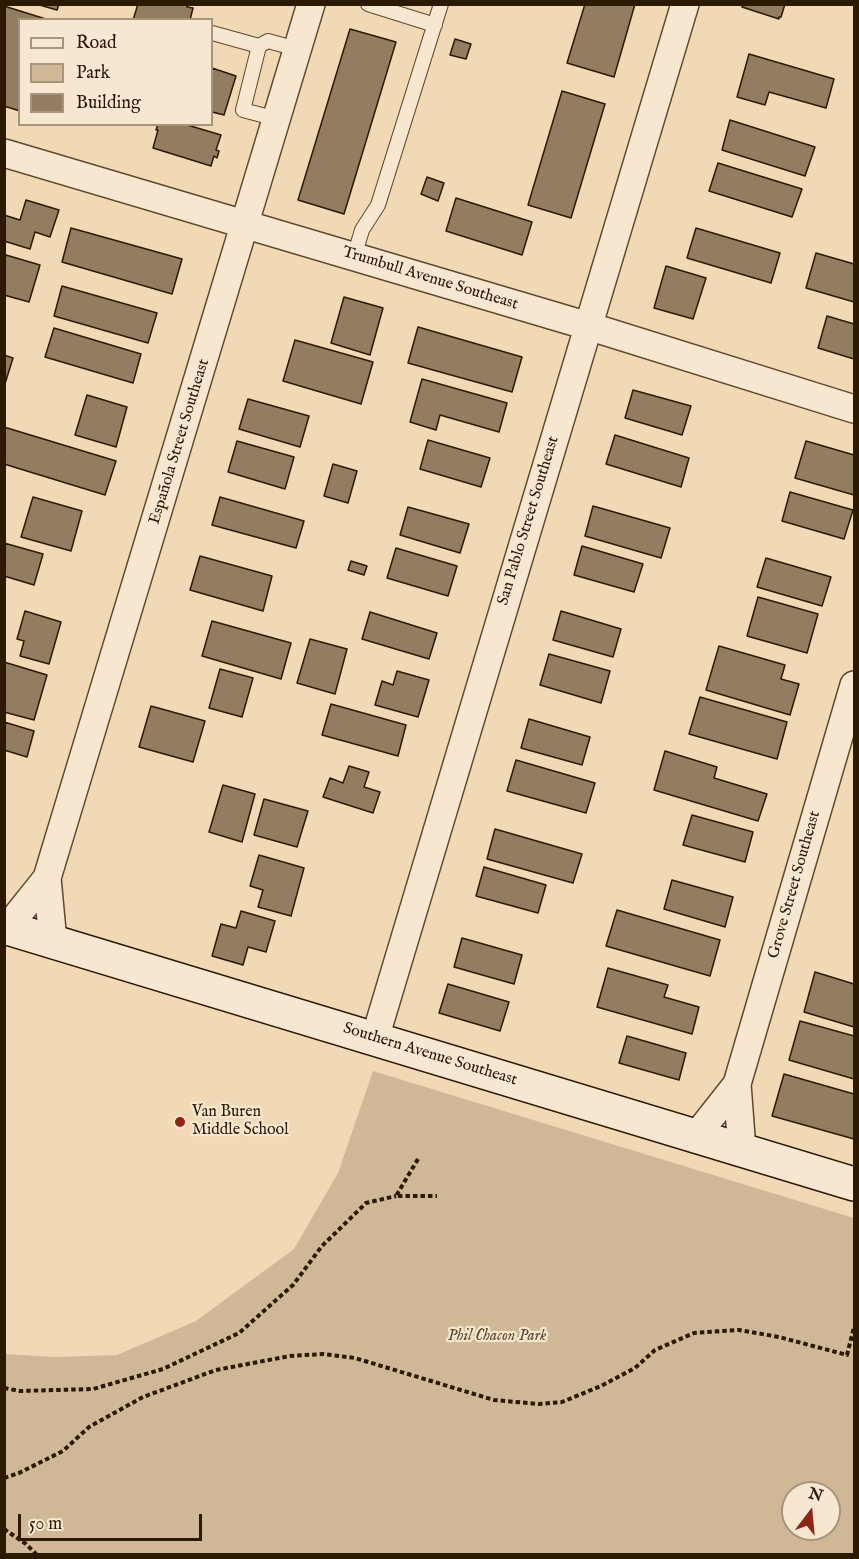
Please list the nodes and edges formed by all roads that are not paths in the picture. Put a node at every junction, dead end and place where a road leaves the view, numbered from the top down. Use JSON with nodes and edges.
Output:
{"nodes":[{"id":1,"x":311,"y":4,"type":"edge"},
{"id":2,"x":368,"y":4,"type":"edge"},
{"id":3,"x":441,"y":4,"type":"edge"},
{"id":4,"x":685,"y":4,"type":"edge"},
{"id":5,"x":435,"y":25,"type":"junction"},
{"id":6,"x":213,"y":33,"type":"edge"},
{"id":7,"x":259,"y":46,"type":"junction"},
{"id":8,"x":297,"y":49,"type":"junction"},
{"id":9,"x":277,"y":119,"type":"junction"},
{"id":10,"x":4,"y":153,"type":"edge"},
{"id":11,"x":245,"y":225,"type":"junction"},
{"id":12,"x":354,"y":257,"type":"junction"},
{"id":13,"x":588,"y":326,"type":"junction"},
{"id":14,"x":855,"y":409,"type":"edge"},
{"id":15,"x":855,"y":685,"type":"edge"},
{"id":16,"x":47,"y":878,"type":"junction"},
{"id":17,"x":6,"y":928,"type":"edge"},
{"id":18,"x":53,"y":942,"type":"junction"},
{"id":19,"x":375,"y":1038,"type":"junction"},
{"id":20,"x":737,"y":1084,"type":"junction"},
{"id":21,"x":696,"y":1136,"type":"junction"},
{"id":22,"x":742,"y":1150,"type":"junction"},
{"id":23,"x":855,"y":1184,"type":"edge"}],
"edges":[{"from":1,"to":8,"type":"street","name":"Española Street Southeast"},
{"from":2,"to":5,"type":"lane"},
{"from":3,"to":5,"type":"lane"},
{"from":4,"to":13,"type":"street","name":"San Pablo Street Southeast"},
{"from":5,"to":12,"type":"lane"},
{"from":6,"to":7,"type":"lane"},
{"from":7,"to":8,"type":"lane"},
{"from":7,"to":9,"type":"lane"},
{"from":8,"to":9,"type":"street","name":"Española Street Southeast"},
{"from":9,"to":11,"type":"street","name":"Española Street Southeast"},
{"from":10,"to":11,"type":"street","name":"Trumbull Avenue Southeast"},
{"from":11,"to":12,"type":"street","name":"Trumbull Avenue Southeast"},
{"from":11,"to":16,"type":"street","name":"Española Street Southeast"},
{"from":12,"to":13,"type":"street","name":"Trumbull Avenue Southeast"},
{"from":13,"to":14,"type":"street","name":"Trumbull Avenue Southeast"},
{"from":13,"to":19,"type":"street","name":"San Pablo Street Southeast"},
{"from":15,"to":20,"type":"street","name":"Grove Street Southeast"},
{"from":16,"to":17,"type":"street","name":"Española Street Southeast"},
{"from":16,"to":18,"type":"street","name":"Española Street Southeast"},
{"from":17,"to":18,"type":"street","name":"Southern Avenue Southeast"},
{"from":18,"to":19,"type":"street","name":"Southern Avenue Southeast"},
{"from":19,"to":21,"type":"street","name":"Southern Avenue Southeast"},
{"from":20,"to":21,"type":"street","name":"Grove Street Southeast"},
{"from":20,"to":22,"type":"street","name":"Grove Street Southeast"},
{"from":21,"to":22,"type":"street","name":"Southern Avenue Southeast"},
{"from":22,"to":23,"type":"street","name":"Southern Avenue Southeast"}]}
